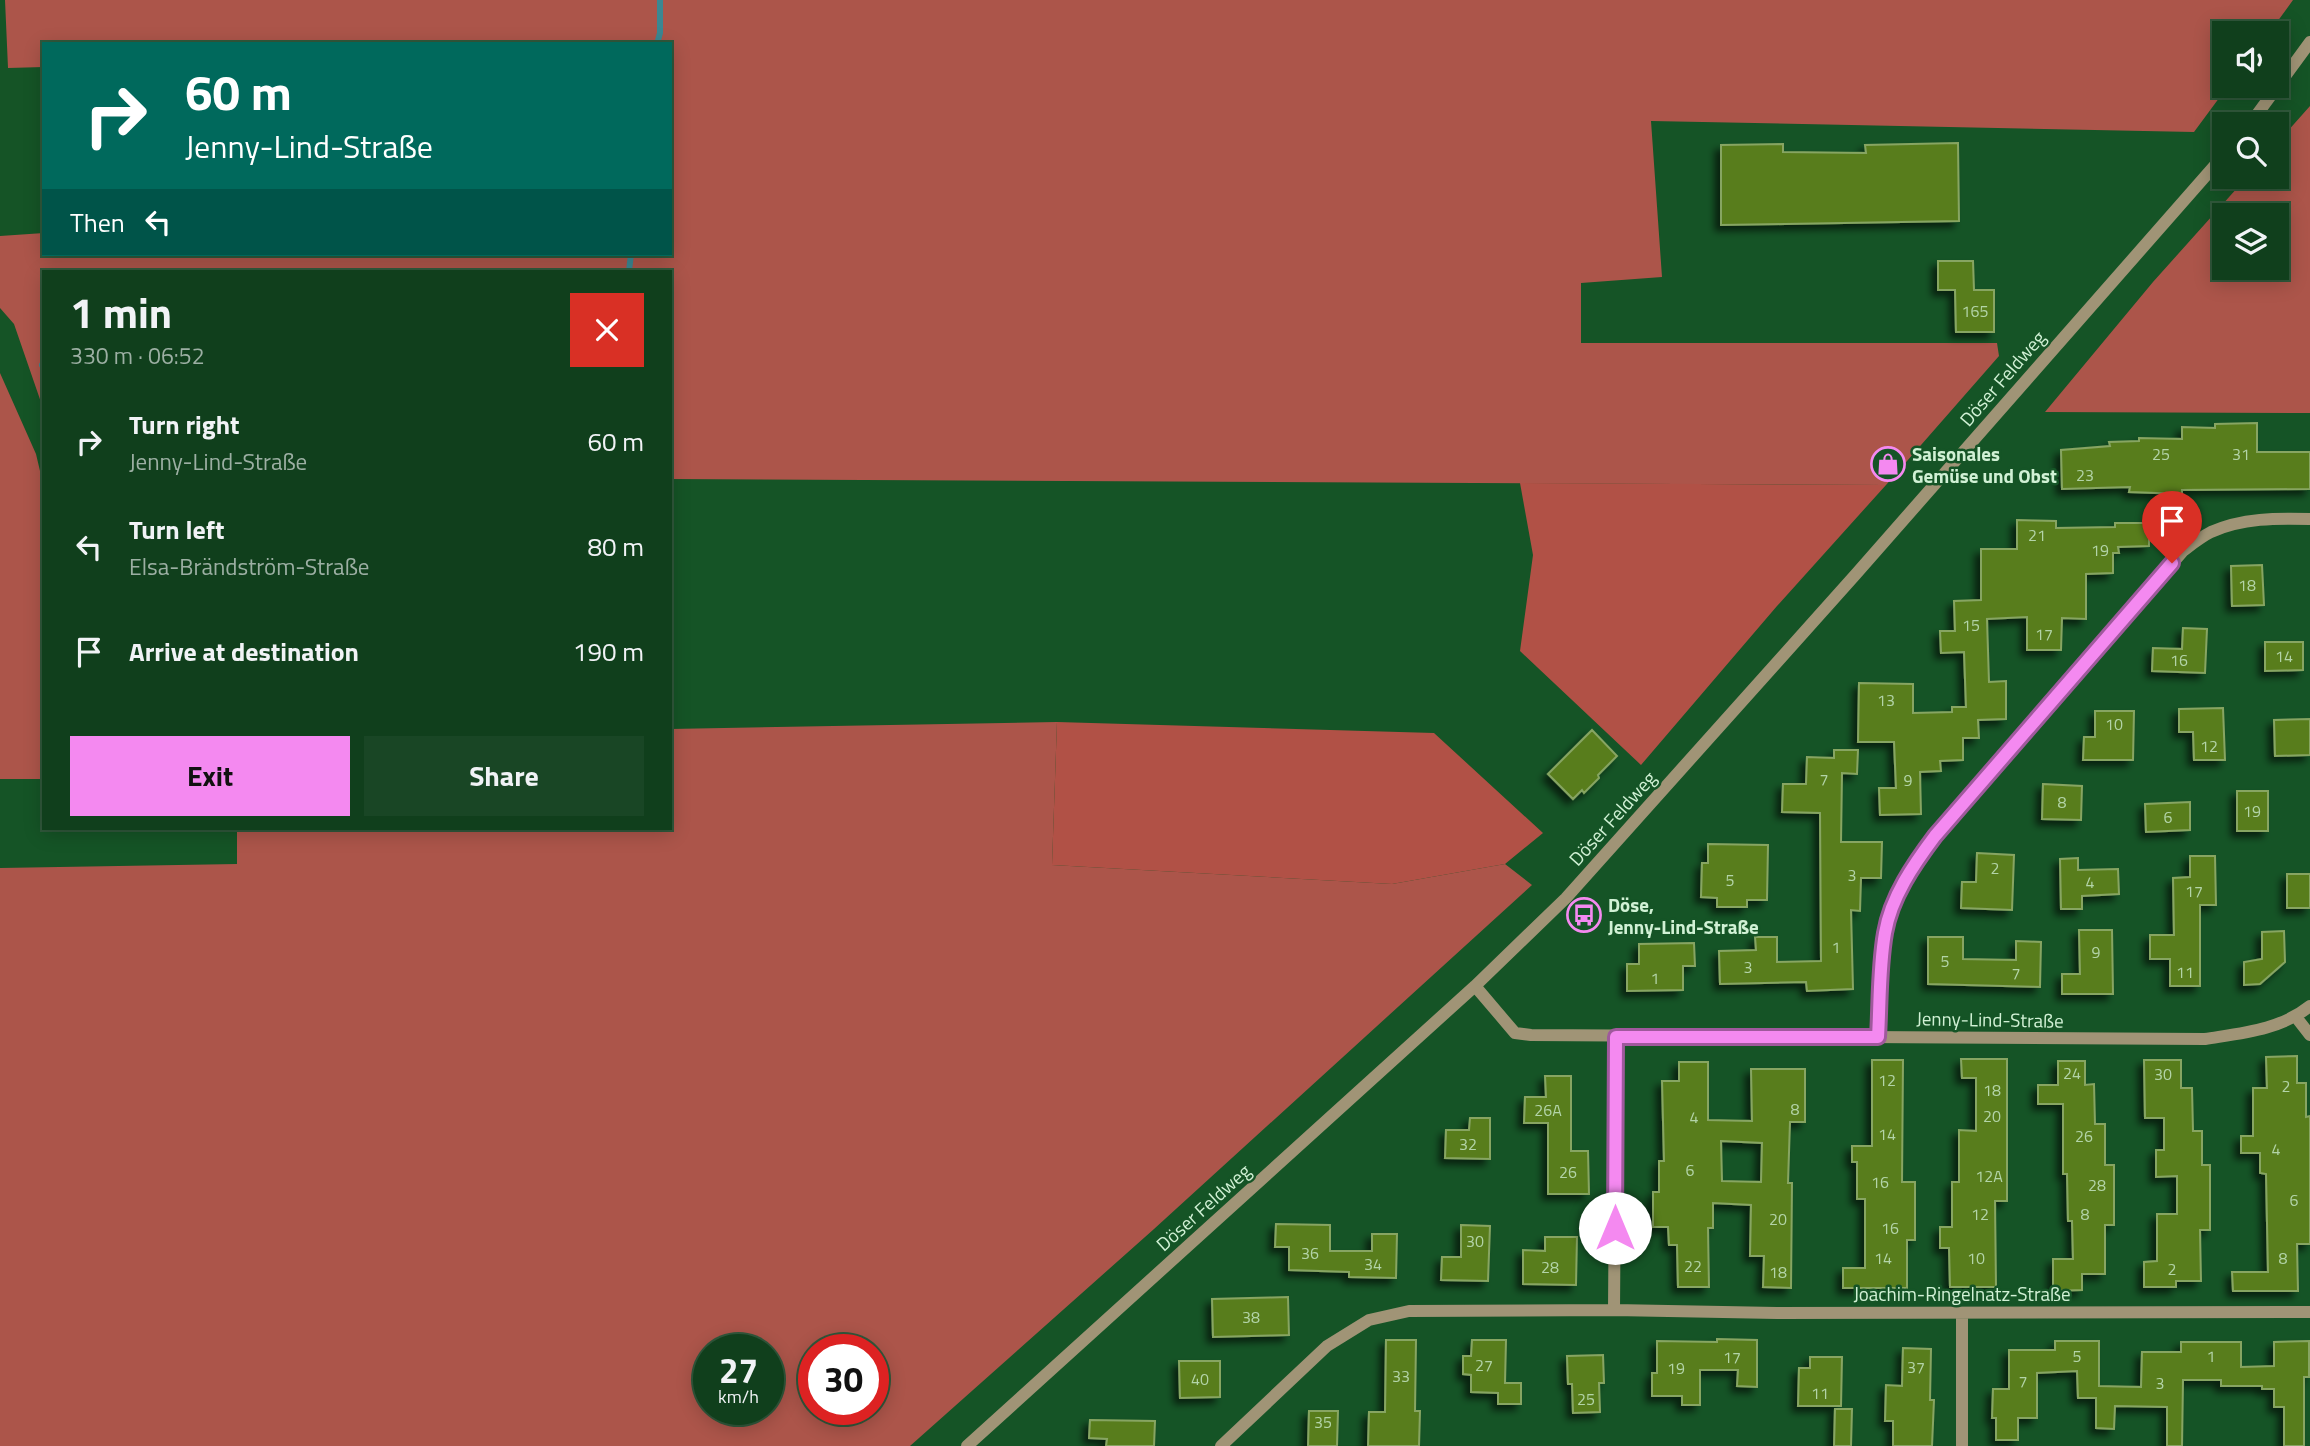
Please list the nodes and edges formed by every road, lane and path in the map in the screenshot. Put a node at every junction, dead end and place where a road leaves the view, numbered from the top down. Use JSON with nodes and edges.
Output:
{"nodes":[{"id":1,"x":2310,"y":42,"type":"edge"},
{"id":2,"x":2259,"y":112,"type":"edge"},
{"id":3,"x":2212,"y":169,"type":"edge"},
{"id":4,"x":2310,"y":519,"type":"edge"},
{"id":5,"x":1475,"y":986,"type":"junction"},
{"id":6,"x":2310,"y":1006,"type":"edge"},
{"id":7,"x":2297,"y":1017,"type":"junction"},
{"id":8,"x":2310,"y":1035,"type":"edge"},
{"id":9,"x":1616,"y":1037,"type":"junction"},
{"id":10,"x":1878,"y":1037,"type":"junction"},
{"id":11,"x":1614,"y":1310,"type":"junction"},
{"id":12,"x":1962,"y":1312,"type":"junction"},
{"id":13,"x":2310,"y":1312,"type":"edge"},
{"id":14,"x":967,"y":1446,"type":"edge"},
{"id":15,"x":1221,"y":1446,"type":"edge"},
{"id":16,"x":1962,"y":1446,"type":"edge"}],
"edges":[{"from":1,"to":2,"type":"street"},
{"from":3,"to":5,"type":"street","name":"Döser Feldweg"},
{"from":4,"to":10,"type":"street"},
{"from":5,"to":9,"type":"street","name":"Jenny-Lind-Straße"},
{"from":5,"to":14,"type":"street","name":"Döser Feldweg"},
{"from":6,"to":7,"type":"street","name":"Jenny-Lind-Straße"},
{"from":7,"to":8,"type":"street"},
{"from":7,"to":10,"type":"street","name":"Jenny-Lind-Straße"},
{"from":9,"to":10,"type":"street","name":"Jenny-Lind-Straße"},
{"from":9,"to":11,"type":"street"},
{"from":11,"to":12,"type":"street","name":"Joachim-Ringelnatz-Straße"},
{"from":11,"to":15,"type":"street","name":"Joachim-Ringelnatz-Straße"},
{"from":12,"to":13,"type":"street","name":"Joachim-Ringelnatz-Straße"},
{"from":12,"to":16,"type":"street"}]}
